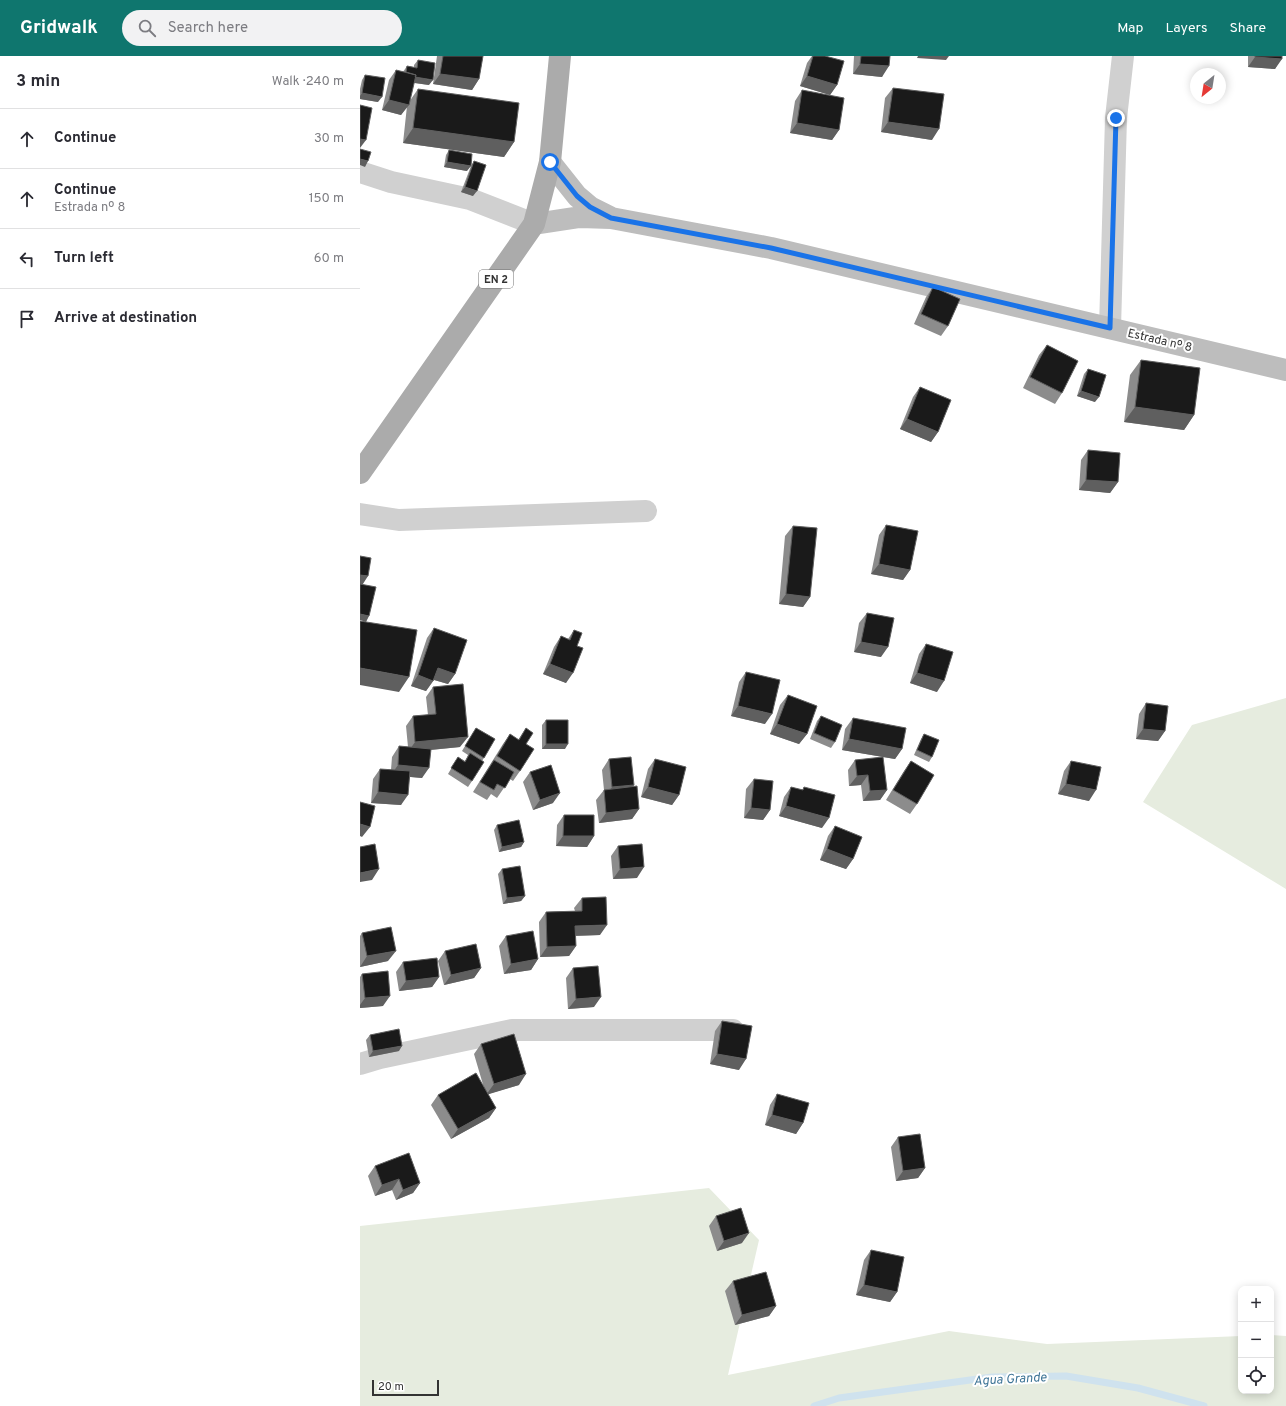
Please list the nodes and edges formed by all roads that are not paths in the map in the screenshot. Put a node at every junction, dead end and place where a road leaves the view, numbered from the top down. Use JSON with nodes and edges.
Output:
{"nodes":[{"id":1,"x":560,"y":56,"type":"edge"},
{"id":2,"x":1122,"y":56,"type":"edge"},
{"id":3,"x":550,"y":162,"type":"junction"},
{"id":4,"x":360,"y":172,"type":"edge"},
{"id":5,"x":611,"y":218,"type":"junction"},
{"id":6,"x":534,"y":224,"type":"junction"},
{"id":7,"x":1110,"y":328,"type":"junction"},
{"id":8,"x":1286,"y":370,"type":"edge"},
{"id":9,"x":360,"y":473,"type":"edge"},
{"id":10,"x":646,"y":511,"type":"dead end"},
{"id":11,"x":360,"y":514,"type":"edge"},
{"id":12,"x":733,"y":1030,"type":"edge"},
{"id":13,"x":360,"y":1064,"type":"edge"}],
"edges":[{"from":1,"to":3,"type":"main road","number":"EN 2"},
{"from":2,"to":7,"type":"street"},
{"from":3,"to":5,"type":"main road"},
{"from":3,"to":6,"type":"main road","number":"EN 2"},
{"from":4,"to":6,"type":"street"},
{"from":5,"to":6,"type":"main road"},
{"from":5,"to":7,"type":"main road","name":"Estrada nº 8"},
{"from":6,"to":9,"type":"main road","number":"EN 2"},
{"from":7,"to":8,"type":"main road","name":"Estrada nº 8"},
{"from":10,"to":11,"type":"street"},
{"from":12,"to":13,"type":"street"}]}
